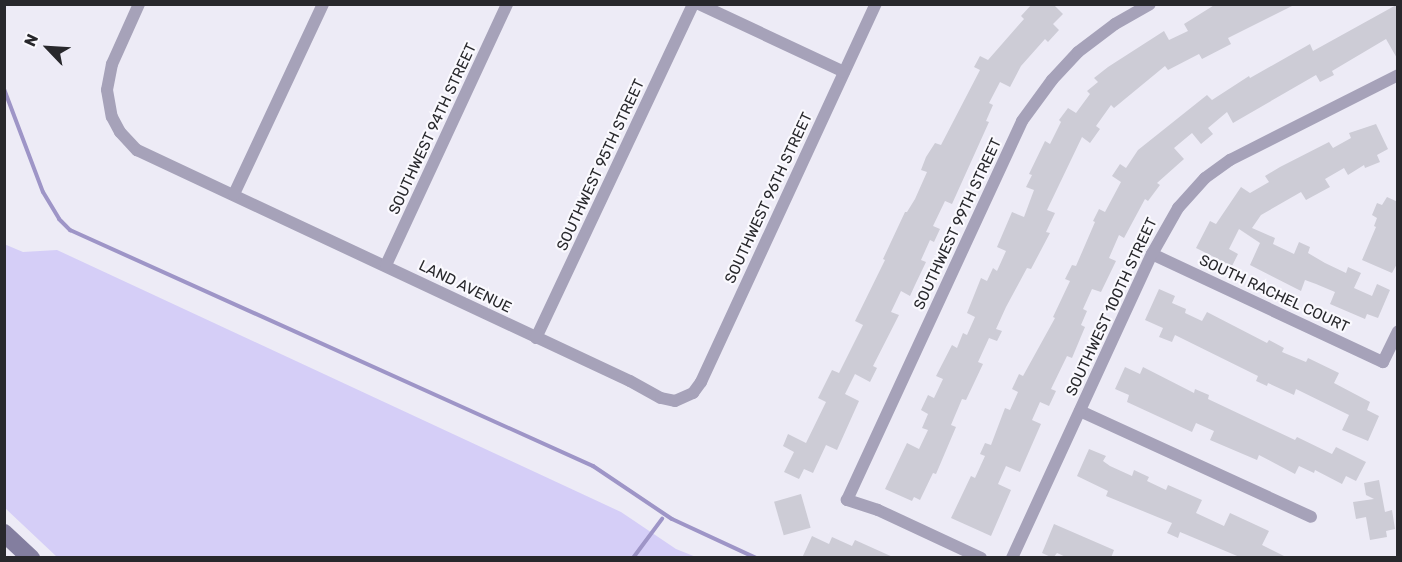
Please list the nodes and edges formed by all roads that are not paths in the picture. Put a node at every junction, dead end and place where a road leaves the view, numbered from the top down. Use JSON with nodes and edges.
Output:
{"nodes":[{"id":1,"x":139,"y":4,"type":"edge"},
{"id":2,"x":323,"y":4,"type":"edge"},
{"id":3,"x":507,"y":4,"type":"edge"},
{"id":4,"x":693,"y":4,"type":"edge"},
{"id":5,"x":699,"y":4,"type":"edge"},
{"id":6,"x":876,"y":4,"type":"edge"},
{"id":7,"x":1150,"y":4,"type":"edge"},
{"id":8,"x":844,"y":72,"type":"junction"},
{"id":9,"x":1398,"y":75,"type":"edge"},
{"id":10,"x":234,"y":194,"type":"junction"},
{"id":11,"x":1152,"y":254,"type":"junction"},
{"id":12,"x":386,"y":265,"type":"junction"},
{"id":13,"x":1398,"y":331,"type":"edge"},
{"id":14,"x":536,"y":338,"type":"junction"},
{"id":15,"x":684,"y":399,"type":"joint"},
{"id":16,"x":1080,"y":411,"type":"junction"},
{"id":17,"x":1311,"y":517,"type":"dead end"},
{"id":18,"x":4,"y":533,"type":"edge"},
{"id":19,"x":31,"y":558,"type":"edge"},
{"id":20,"x":981,"y":558,"type":"edge"},
{"id":21,"x":1012,"y":558,"type":"edge"}],
"edges":[{"from":1,"to":10,"type":"street","name":"LAND AVENUE"},
{"from":2,"to":10,"type":"street"},
{"from":3,"to":12,"type":"street","name":"SOUTHWEST 94TH STREET"},
{"from":4,"to":14,"type":"street","name":"SOUTHWEST 95TH STREET"},
{"from":5,"to":8,"type":"street"},
{"from":6,"to":8,"type":"street","name":"SOUTHWEST 96TH STREET"},
{"from":7,"to":20,"type":"street","name":"SOUTHWEST 99TH STREET"},
{"from":8,"to":15,"type":"street","name":"SOUTHWEST 96TH STREET"},
{"from":9,"to":11,"type":"street","name":"SOUTHWEST 100TH STREET"},
{"from":10,"to":12,"type":"street","name":"LAND AVENUE"},
{"from":11,"to":13,"type":"street","name":"SOUTH RACHEL COURT"},
{"from":11,"to":16,"type":"street","name":"SOUTHWEST 100TH STREET"},
{"from":12,"to":14,"type":"street","name":"LAND AVENUE"},
{"from":14,"to":15,"type":"street","name":"LAND AVENUE"},
{"from":16,"to":17,"type":"street"},
{"from":16,"to":21,"type":"street","name":"SOUTHWEST 100TH STREET"},
{"from":18,"to":19,"type":"main road"}]}
